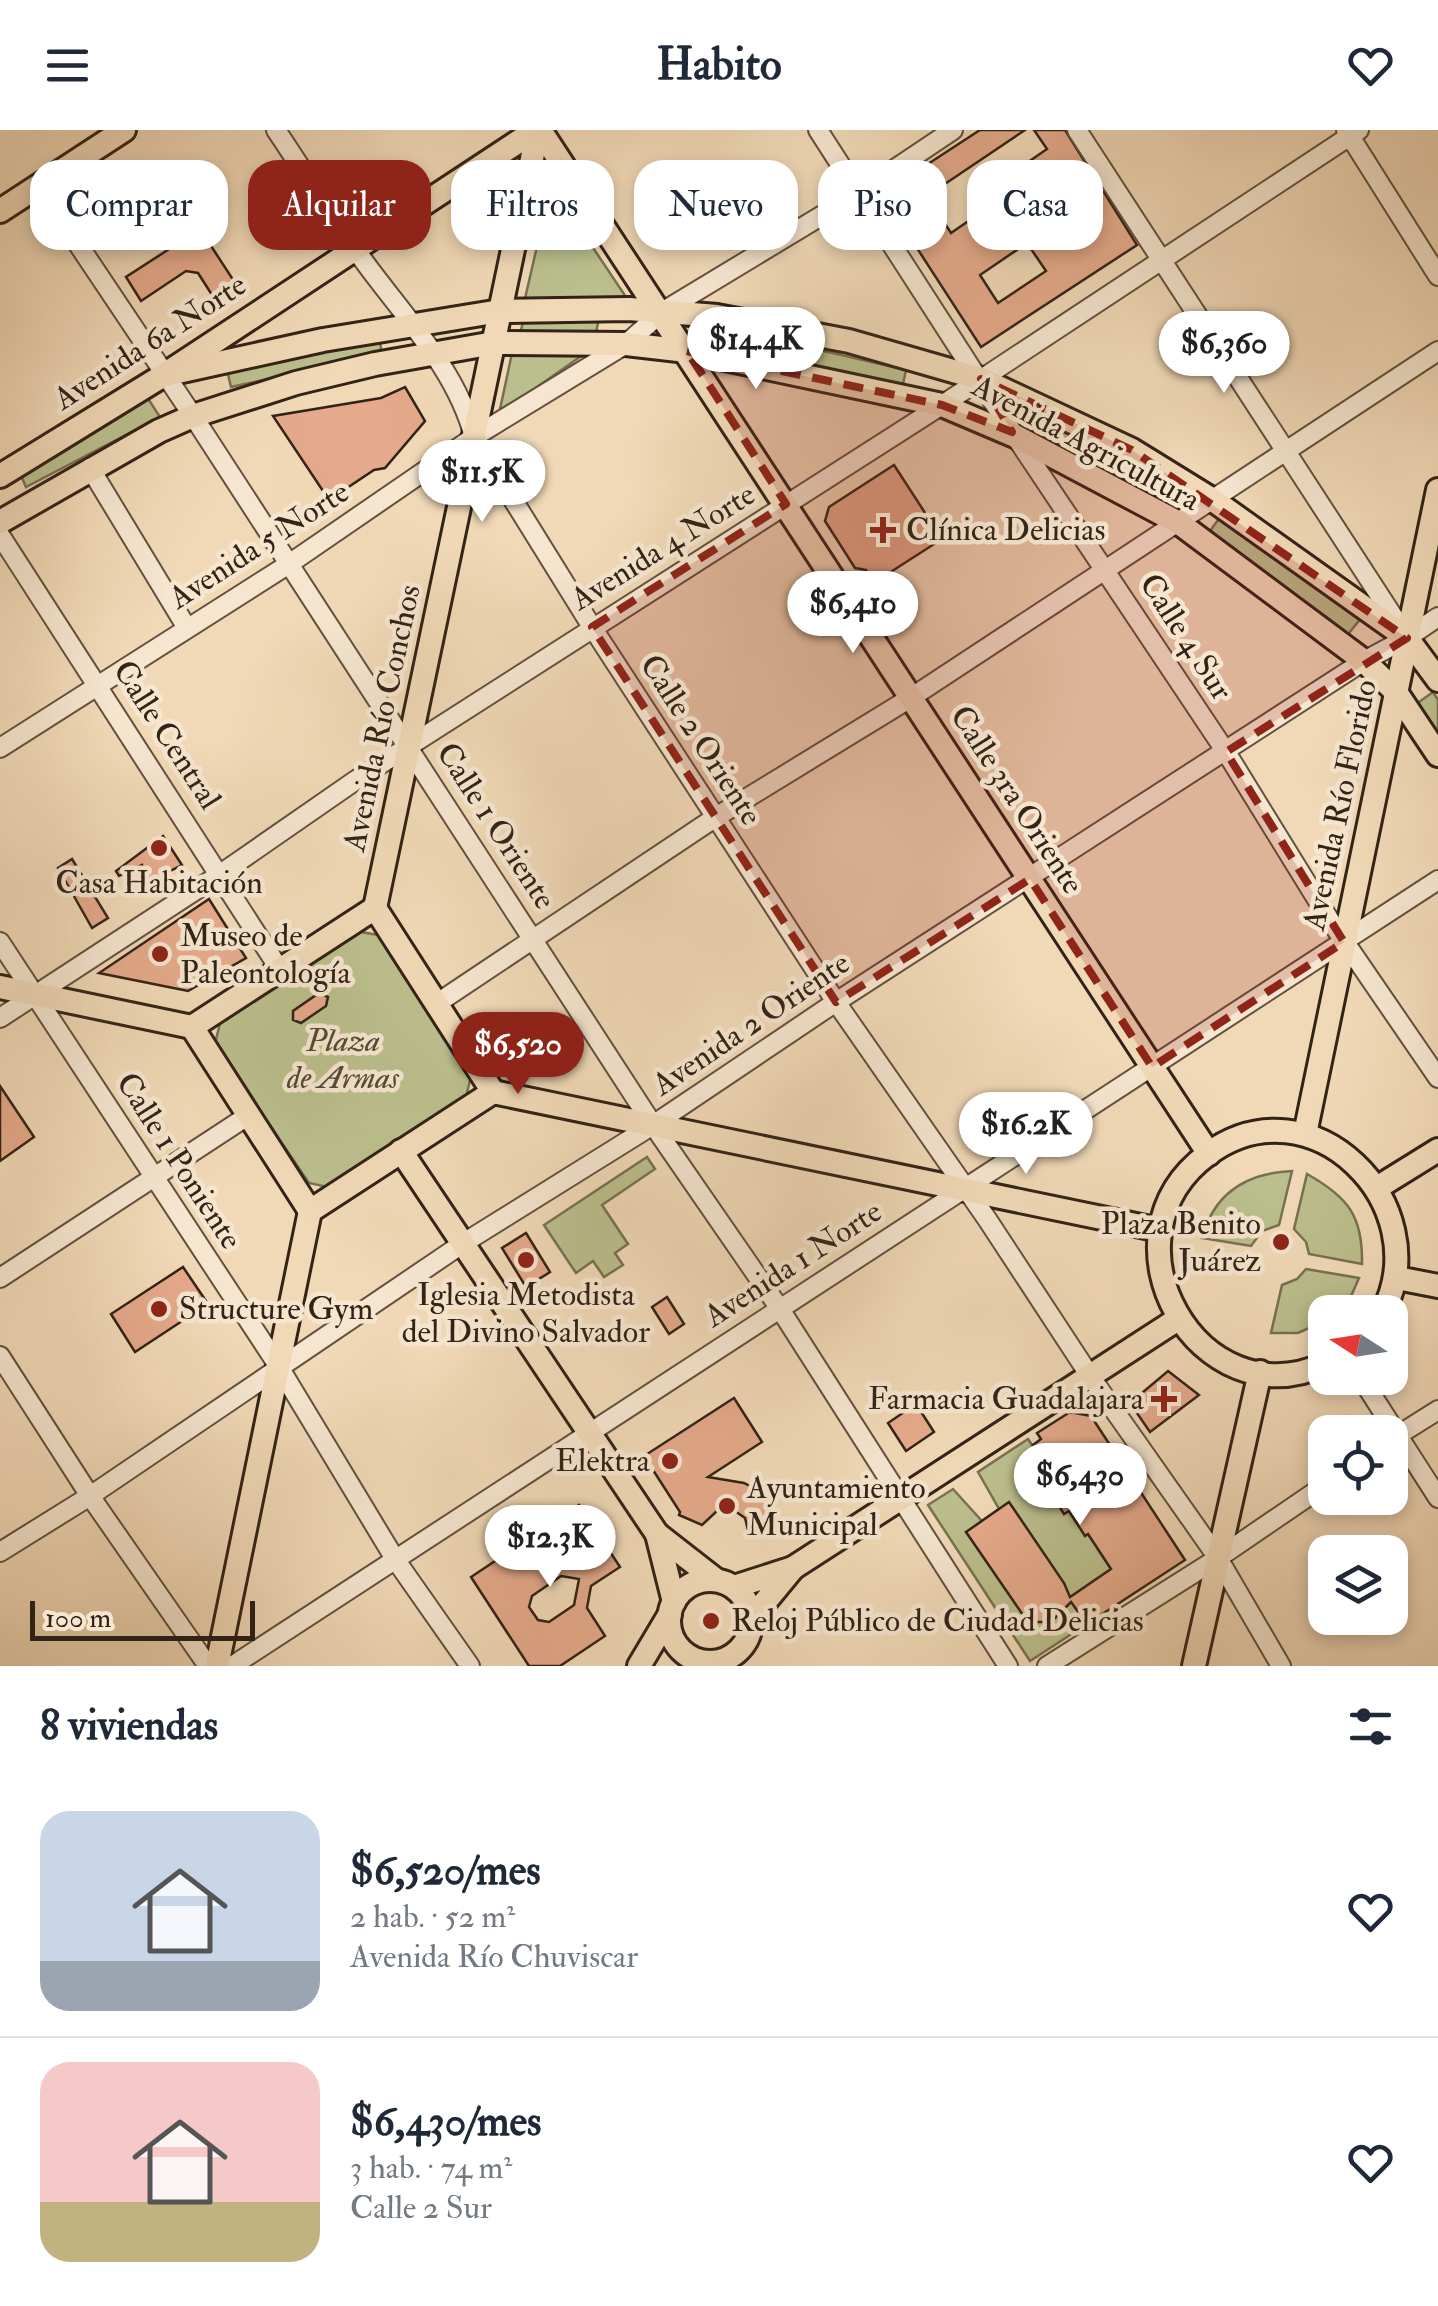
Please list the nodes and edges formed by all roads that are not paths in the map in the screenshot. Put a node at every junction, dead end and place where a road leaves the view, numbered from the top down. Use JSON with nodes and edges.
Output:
{"nodes":[{"id":1,"x":124,"y":130,"type":"edge"},
{"id":2,"x":276,"y":130,"type":"edge"},
{"id":3,"x":538,"y":130,"type":"edge"},
{"id":4,"x":818,"y":130,"type":"edge"},
{"id":5,"x":953,"y":130,"type":"edge"},
{"id":6,"x":1077,"y":130,"type":"edge"},
{"id":7,"x":1352,"y":132,"type":"edge"},
{"id":8,"x":78,"y":160,"type":"edge"},
{"id":9,"x":296,"y":160,"type":"edge"},
{"id":10,"x":838,"y":160,"type":"edge"},
{"id":11,"x":908,"y":160,"type":"edge"},
{"id":12,"x":30,"y":192,"type":"edge"},
{"id":13,"x":431,"y":199,"type":"edge"},
{"id":14,"x":0,"y":211,"type":"edge"},
{"id":15,"x":818,"y":218,"type":"edge"},
{"id":16,"x":82,"y":250,"type":"edge"},
{"id":17,"x":351,"y":250,"type":"edge"},
{"id":18,"x":355,"y":250,"type":"edge"},
{"id":19,"x":896,"y":250,"type":"edge"},
{"id":20,"x":1163,"y":259,"type":"junction"},
{"id":21,"x":1438,"y":276,"type":"edge"},
{"id":22,"x":500,"y":311,"type":"junction"},
{"id":23,"x":662,"y":312,"type":"junction"},
{"id":24,"x":409,"y":324,"type":"junction"},
{"id":25,"x":494,"y":343,"type":"junction"},
{"id":26,"x":626,"y":344,"type":"junction"},
{"id":27,"x":1438,"y":350,"type":"edge"},
{"id":28,"x":687,"y":351,"type":"junction"},
{"id":29,"x":432,"y":353,"type":"junction"},
{"id":30,"x":164,"y":374,"type":"junction"},
{"id":31,"x":981,"y":379,"type":"junction"},
{"id":32,"x":942,"y":405,"type":"junction"},
{"id":33,"x":194,"y":416,"type":"junction"},
{"id":34,"x":1015,"y":436,"type":"junction"},
{"id":35,"x":474,"y":437,"type":"junction"},
{"id":36,"x":1286,"y":449,"type":"junction"},
{"id":37,"x":90,"y":468,"type":"junction"},
{"id":38,"x":0,"y":476,"type":"edge"},
{"id":39,"x":1438,"y":490,"type":"edge"},
{"id":40,"x":1213,"y":500,"type":"junction"},
{"id":41,"x":786,"y":504,"type":"junction"},
{"id":42,"x":0,"y":522,"type":"edge"},
{"id":43,"x":1178,"y":524,"type":"junction"},
{"id":44,"x":0,"y":535,"type":"edge"},
{"id":45,"x":289,"y":564,"type":"junction"},
{"id":46,"x":1106,"y":570,"type":"junction"},
{"id":47,"x":1438,"y":617,"type":"edge"},
{"id":48,"x":592,"y":627,"type":"junction"},
{"id":49,"x":187,"y":628,"type":"junction"},
{"id":50,"x":1408,"y":638,"type":"junction"},
{"id":51,"x":1364,"y":661,"type":"junction"},
{"id":52,"x":1438,"y":680,"type":"edge"},
{"id":53,"x":96,"y":684,"type":"junction"},
{"id":54,"x":1396,"y":692,"type":"junction"},
{"id":55,"x":912,"y":697,"type":"junction"},
{"id":56,"x":409,"y":747,"type":"junction"},
{"id":57,"x":0,"y":748,"type":"edge"},
{"id":58,"x":1226,"y":752,"type":"junction"},
{"id":59,"x":1438,"y":755,"type":"edge"},
{"id":60,"x":716,"y":817,"type":"junction"},
{"id":61,"x":219,"y":875,"type":"junction"},
{"id":62,"x":1030,"y":879,"type":"junction"},
{"id":63,"x":1438,"y":880,"type":"edge"},
{"id":64,"x":375,"y":908,"type":"junction"},
{"id":65,"x":534,"y":938,"type":"junction"},
{"id":66,"x":0,"y":942,"type":"edge"},
{"id":67,"x":1344,"y":942,"type":"junction"},
{"id":68,"x":280,"y":970,"type":"junction"},
{"id":69,"x":0,"y":987,"type":"edge"},
{"id":70,"x":34,"y":994,"type":"junction"},
{"id":71,"x":836,"y":1002,"type":"junction"},
{"id":72,"x":436,"y":1004,"type":"junction"},
{"id":73,"x":0,"y":1018,"type":"edge"},
{"id":74,"x":192,"y":1027,"type":"junction"},
{"id":75,"x":1152,"y":1066,"type":"junction"},
{"id":76,"x":1438,"y":1078,"type":"edge"},
{"id":77,"x":493,"y":1092,"type":"junction"},
{"id":78,"x":248,"y":1115,"type":"junction"},
{"id":79,"x":653,"y":1125,"type":"junction"},
{"id":80,"x":1305,"y":1134,"type":"junction"},
{"id":81,"x":1438,"y":1150,"type":"edge"},
{"id":82,"x":401,"y":1151,"type":"junction"},
{"id":83,"x":1208,"y":1154,"type":"junction"},
{"id":84,"x":153,"y":1178,"type":"junction"},
{"id":85,"x":1380,"y":1186,"type":"junction"},
{"id":86,"x":964,"y":1190,"type":"junction"},
{"id":87,"x":310,"y":1210,"type":"junction"},
{"id":88,"x":1160,"y":1230,"type":"junction"},
{"id":89,"x":462,"y":1244,"type":"junction"},
{"id":90,"x":0,"y":1278,"type":"edge"},
{"id":91,"x":1397,"y":1278,"type":"junction"},
{"id":92,"x":1438,"y":1286,"type":"edge"},
{"id":93,"x":1390,"y":1295,"type":"edge"},
{"id":94,"x":780,"y":1309,"type":"junction"},
{"id":95,"x":1178,"y":1319,"type":"junction"},
{"id":96,"x":0,"y":1356,"type":"edge"},
{"id":97,"x":280,"y":1367,"type":"junction"},
{"id":98,"x":1308,"y":1368,"type":"edge"},
{"id":99,"x":1260,"y":1372,"type":"junction"},
{"id":100,"x":1090,"y":1376,"type":"junction"},
{"id":101,"x":1438,"y":1410,"type":"edge"},
{"id":102,"x":1408,"y":1429,"type":"edge"},
{"id":103,"x":589,"y":1433,"type":"junction"},
{"id":104,"x":1408,"y":1457,"type":"edge"},
{"id":105,"x":90,"y":1496,"type":"junction"},
{"id":106,"x":1308,"y":1497,"type":"edge"},
{"id":107,"x":1438,"y":1498,"type":"edge"},
{"id":108,"x":901,"y":1500,"type":"junction"},
{"id":109,"x":657,"y":1534,"type":"junction"},
{"id":110,"x":0,"y":1552,"type":"edge"},
{"id":111,"x":1218,"y":1558,"type":"junction"},
{"id":112,"x":395,"y":1559,"type":"junction"},
{"id":113,"x":793,"y":1568,"type":"junction"},
{"id":114,"x":725,"y":1584,"type":"junction"},
{"id":115,"x":672,"y":1608,"type":"junction"},
{"id":116,"x":750,"y":1626,"type":"junction"},
{"id":117,"x":705,"y":1663,"type":"edge"},
{"id":118,"x":208,"y":1666,"type":"edge"},
{"id":119,"x":217,"y":1666,"type":"edge"},
{"id":120,"x":232,"y":1666,"type":"edge"},
{"id":121,"x":470,"y":1666,"type":"edge"},
{"id":122,"x":639,"y":1666,"type":"edge"},
{"id":123,"x":666,"y":1666,"type":"edge"},
{"id":124,"x":756,"y":1666,"type":"edge"},
{"id":125,"x":1008,"y":1666,"type":"edge"},
{"id":126,"x":1046,"y":1666,"type":"edge"},
{"id":127,"x":1194,"y":1666,"type":"edge"},
{"id":128,"x":1281,"y":1666,"type":"edge"}],
"edges":[{"from":1,"to":8,"type":"main road"},
{"from":2,"to":9,"type":"street","name":"Calle 2 Oriente"},
{"from":3,"to":13,"type":"main road","name":"Avenida 6a Norte"},
{"from":3,"to":22,"type":"main road","name":"Avenida Río Conchos"},
{"from":3,"to":23,"type":"main road","name":"Calle 3ra Oriente"},
{"from":4,"to":10,"type":"street","name":"Calle 4 Sur"},
{"from":5,"to":11,"type":"street","name":"Avenida 5 Norte"},
{"from":6,"to":20,"type":"street"},
{"from":7,"to":20,"type":"street","name":"Avenida 4 Norte"},
{"from":7,"to":21,"type":"street"},
{"from":12,"to":14,"type":"main road"},
{"from":15,"to":23,"type":"street","name":"Avenida 5 Norte"},
{"from":16,"to":30,"type":"street","name":"Calle 1 Oriente"},
{"from":17,"to":30,"type":"main road","name":"Avenida 6a Norte"},
{"from":18,"to":24,"type":"street","name":"Calle 2 Oriente"},
{"from":19,"to":31,"type":"street","name":"Calle 4 Sur"},
{"from":20,"to":31,"type":"street","name":"Avenida 4 Norte"},
{"from":20,"to":36,"type":"street"},
{"from":22,"to":23,"type":"main road","name":"Avenida Agricultura"},
{"from":22,"to":24,"type":"main road","name":"Avenida Agricultura"},
{"from":22,"to":25,"type":"main road","name":"Avenida Río Conchos"},
{"from":23,"to":26,"type":"street","name":"Avenida 5 Norte"},
{"from":23,"to":28,"type":"main road","name":"Calle 3ra Oriente"},
{"from":23,"to":31,"type":"main road","name":"Avenida Agricultura"},
{"from":24,"to":29,"type":"street","name":"Calle 2 Oriente"},
{"from":24,"to":30,"type":"main road","name":"Avenida Agricultura"},
{"from":25,"to":26,"type":"main road","name":"Avenida Agricultura"},
{"from":25,"to":29,"type":"main road","name":"Avenida Agricultura"},
{"from":25,"to":35,"type":"main road","name":"Avenida Río Conchos"},
{"from":26,"to":28,"type":"main road","name":"Avenida Agricultura"},
{"from":26,"to":35,"type":"street","name":"Avenida 5 Norte"},
{"from":27,"to":36,"type":"street"},
{"from":28,"to":32,"type":"main road","name":"Avenida Agricultura"},
{"from":28,"to":41,"type":"main road","name":"Calle 3ra Oriente"},
{"from":29,"to":33,"type":"main road","name":"Avenida Agricultura"},
{"from":29,"to":35,"type":"street","name":"Calle 2 Oriente"},
{"from":30,"to":33,"type":"street","name":"Calle 1 Oriente"},
{"from":30,"to":38,"type":"main road","name":"Avenida 6a Norte"},
{"from":31,"to":32,"type":"street","name":"Avenida 4 Norte"},
{"from":31,"to":34,"type":"street","name":"Calle 4 Sur"},
{"from":31,"to":40,"type":"main road","name":"Avenida Agricultura"},
{"from":32,"to":34,"type":"main road","name":"Avenida Agricultura"},
{"from":32,"to":41,"type":"street","name":"Avenida 4 Norte"},
{"from":33,"to":37,"type":"main road","name":"Avenida Agricultura"},
{"from":33,"to":45,"type":"street","name":"Calle 1 Oriente"},
{"from":34,"to":43,"type":"main road","name":"Avenida Agricultura"},
{"from":34,"to":46,"type":"street","name":"Calle 4 Sur"},
{"from":35,"to":45,"type":"street","name":"Avenida 5 Norte"},
{"from":35,"to":48,"type":"street","name":"Calle 2 Oriente"},
{"from":35,"to":56,"type":"main road","name":"Avenida Río Conchos"},
{"from":36,"to":40,"type":"street"},
{"from":36,"to":50,"type":"street"},
{"from":37,"to":42,"type":"main road","name":"Avenida Agricultura"},
{"from":37,"to":49,"type":"street"},
{"from":39,"to":50,"type":"main road","name":"Avenida Río Florido"},
{"from":40,"to":43,"type":"street"},
{"from":40,"to":50,"type":"main road","name":"Avenida Agricultura"},
{"from":41,"to":48,"type":"street","name":"Avenida 4 Norte"},
{"from":41,"to":55,"type":"main road","name":"Calle 3ra Oriente"},
{"from":43,"to":46,"type":"street"},
{"from":43,"to":51,"type":"main road","name":"Avenida Agricultura"},
{"from":44,"to":53,"type":"street","name":"Calle Central"},
{"from":45,"to":49,"type":"street","name":"Avenida 5 Norte"},
{"from":45,"to":56,"type":"street","name":"Calle 1 Oriente"},
{"from":46,"to":55,"type":"street"},
{"from":46,"to":58,"type":"street","name":"Calle 4 Sur"},
{"from":47,"to":50,"type":"street","name":"Avenida 2 Oriente"},
{"from":48,"to":56,"type":"street","name":"Avenida 4 Norte"},
{"from":48,"to":60,"type":"street","name":"Calle 2 Oriente"},
{"from":49,"to":53,"type":"street","name":"Avenida 5 Norte"},
{"from":50,"to":51,"type":"street","name":"Avenida 2 Oriente"},
{"from":50,"to":52,"type":"main road","name":"Avenida Agricultura"},
{"from":50,"to":54,"type":"main road","name":"Avenida Río Florido"},
{"from":51,"to":54,"type":"main road","name":"Avenida Agricultura"},
{"from":51,"to":58,"type":"street","name":"Avenida 2 Oriente"},
{"from":53,"to":57,"type":"street","name":"Avenida 5 Norte"},
{"from":53,"to":61,"type":"street","name":"Calle Central"},
{"from":54,"to":59,"type":"main road","name":"Avenida Agricultura"},
{"from":54,"to":67,"type":"main road","name":"Avenida Río Florido"},
{"from":55,"to":60,"type":"street"},
{"from":55,"to":62,"type":"main road","name":"Calle 3ra Oriente"},
{"from":56,"to":61,"type":"street","name":"Avenida 4 Norte"},
{"from":56,"to":64,"type":"main road","name":"Avenida Río Conchos"},
{"from":56,"to":65,"type":"street","name":"Calle 1 Oriente"},
{"from":58,"to":62,"type":"street","name":"Avenida 2 Oriente"},
{"from":58,"to":67,"type":"street","name":"Calle 4 Sur"},
{"from":60,"to":65,"type":"street"},
{"from":60,"to":71,"type":"street","name":"Calle 2 Oriente"},
{"from":61,"to":68,"type":"street","name":"Calle Central"},
{"from":61,"to":70,"type":"street","name":"Avenida 4 Norte"},
{"from":62,"to":71,"type":"street","name":"Avenida 2 Oriente"},
{"from":62,"to":75,"type":"main road","name":"Calle 3ra Oriente"},
{"from":63,"to":67,"type":"street","name":"Avenida 1 Norte"},
{"from":64,"to":68,"type":"main road"},
{"from":64,"to":72,"type":"main road"},
{"from":65,"to":72,"type":"street"},
{"from":65,"to":79,"type":"street","name":"Calle 1 Oriente"},
{"from":66,"to":70,"type":"street","name":"Calle 1 Poniente"},
{"from":67,"to":75,"type":"street","name":"Avenida 1 Norte"},
{"from":67,"to":76,"type":"street","name":"Calle 4 Sur"},
{"from":67,"to":80,"type":"main road","name":"Avenida Río Florido"},
{"from":68,"to":74,"type":"main road"},
{"from":69,"to":70,"type":"main road"},
{"from":70,"to":73,"type":"street","name":"Avenida 4 Norte"},
{"from":70,"to":74,"type":"main road"},
{"from":70,"to":84,"type":"street","name":"Calle 1 Poniente"},
{"from":71,"to":79,"type":"street","name":"Avenida 2 Oriente"},
{"from":71,"to":86,"type":"street","name":"Calle 2 Oriente"},
{"from":72,"to":77,"type":"main road"},
{"from":74,"to":78,"type":"main road"},
{"from":75,"to":83,"type":"main road","name":"Calle 3ra Oriente"},
{"from":75,"to":86,"type":"street","name":"Avenida 1 Norte"},
{"from":77,"to":79,"type":"main road"},
{"from":77,"to":82,"type":"main road"},
{"from":78,"to":84,"type":"street"},
{"from":78,"to":87,"type":"main road"},
{"from":79,"to":86,"type":"main road"},
{"from":79,"to":89,"type":"street","name":"Avenida 2 Oriente"},
{"from":79,"to":94,"type":"street","name":"Calle 1 Oriente"},
{"from":80,"to":83,"type":"main road"},
{"from":80,"to":85,"type":"main road"},
{"from":81,"to":85,"type":"main road"},
{"from":82,"to":87,"type":"main road"},
{"from":82,"to":89,"type":"main road"},
{"from":83,"to":88,"type":"main road"},
{"from":84,"to":90,"type":"street"},
{"from":84,"to":97,"type":"street","name":"Calle 1 Poniente"},
{"from":85,"to":91,"type":"main road"},
{"from":86,"to":88,"type":"main road"},
{"from":86,"to":94,"type":"street","name":"Avenida 1 Norte"},
{"from":86,"to":100,"type":"street","name":"Calle 2 Oriente"},
{"from":87,"to":97,"type":"main road"},
{"from":88,"to":95,"type":"main road"},
{"from":89,"to":97,"type":"street","name":"Avenida 2 Oriente"},
{"from":89,"to":103,"type":"main road"},
{"from":91,"to":92,"type":"main road"},
{"from":91,"to":93,"type":"main road"},
{"from":94,"to":103,"type":"street","name":"Avenida 1 Norte"},
{"from":94,"to":108,"type":"street","name":"Calle 1 Oriente"},
{"from":95,"to":99,"type":"main road"},
{"from":95,"to":100,"type":"main road"},
{"from":96,"to":105,"type":"street"},
{"from":97,"to":105,"type":"street","name":"Avenida 2 Oriente"},
{"from":97,"to":112,"type":"street","name":"Calle 1 Poniente"},
{"from":97,"to":119,"type":"main road"},
{"from":98,"to":99,"type":"main road"},
{"from":99,"to":111,"type":"main road"},
{"from":100,"to":108,"type":"main road"},
{"from":100,"to":111,"type":"street","name":"Calle 2 Oriente"},
{"from":101,"to":102,"type":"street"},
{"from":103,"to":109,"type":"main road"},
{"from":103,"to":112,"type":"street","name":"Avenida 1 Norte"},
{"from":104,"to":107,"type":"street"},
{"from":105,"to":110,"type":"street","name":"Avenida 2 Oriente"},
{"from":105,"to":118,"type":"street"},
{"from":106,"to":111,"type":"street"},
{"from":108,"to":113,"type":"main road"},
{"from":108,"to":125,"type":"street","name":"Calle 1 Oriente"},
{"from":109,"to":114,"type":"main road"},
{"from":109,"to":115,"type":"main road"},
{"from":111,"to":126,"type":"street"},
{"from":111,"to":127,"type":"main road"},
{"from":111,"to":128,"type":"street","name":"Calle 2 Oriente"},
{"from":112,"to":120,"type":"street","name":"Avenida 1 Norte"},
{"from":112,"to":121,"type":"street","name":"Calle 1 Poniente"},
{"from":113,"to":114,"type":"main road"},
{"from":113,"to":116,"type":"main road"},
{"from":114,"to":115,"type":"main road"},
{"from":114,"to":116,"type":"main road"},
{"from":115,"to":117,"type":"main road"},
{"from":115,"to":122,"type":"main road"},
{"from":116,"to":117,"type":"main road"},
{"from":116,"to":124,"type":"main road"},
{"from":117,"to":123,"type":"main road"}]}
